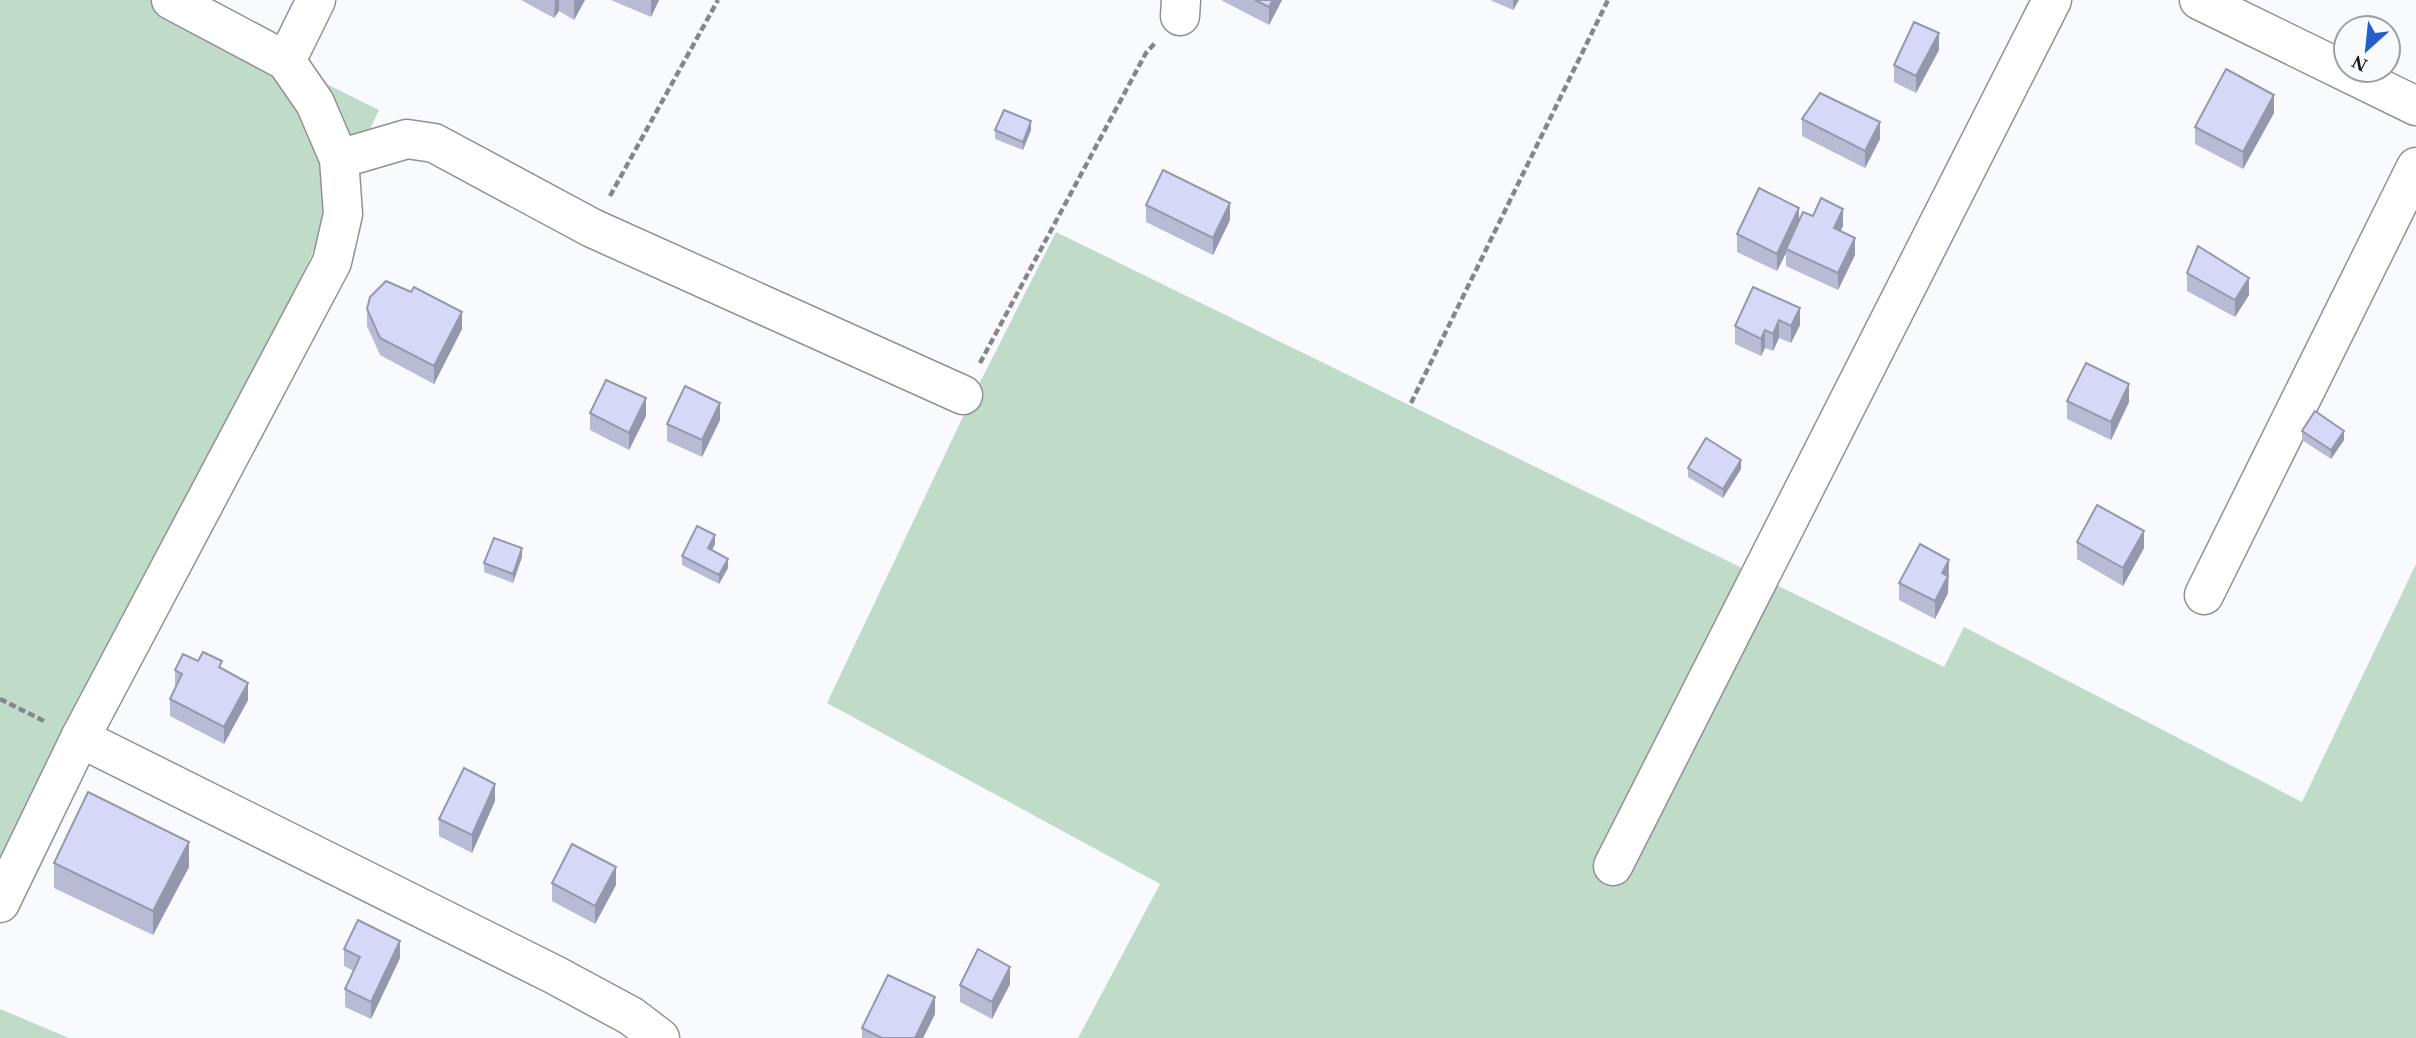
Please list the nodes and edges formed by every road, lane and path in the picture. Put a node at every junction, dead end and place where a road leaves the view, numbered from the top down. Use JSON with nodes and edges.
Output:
{"nodes":[{"id":1,"x":171,"y":0,"type":"edge"},
{"id":2,"x":316,"y":0,"type":"edge"},
{"id":3,"x":718,"y":0,"type":"edge"},
{"id":4,"x":1608,"y":0,"type":"edge"},
{"id":5,"x":2052,"y":0,"type":"edge"},
{"id":6,"x":2199,"y":0,"type":"edge"},
{"id":7,"x":1180,"y":8,"type":"edge"},
{"id":8,"x":286,"y":61,"type":"junction"},
{"id":9,"x":2416,"y":106,"type":"edge"},
{"id":10,"x":339,"y":159,"type":"junction"},
{"id":11,"x":2416,"y":167,"type":"edge"},
{"id":12,"x":592,"y":228,"type":"junction"},
{"id":13,"x":963,"y":395,"type":"joint"},
{"id":14,"x":1411,"y":403,"type":"dead end"},
{"id":15,"x":2204,"y":595,"type":"dead end"},
{"id":16,"x":0,"y":699,"type":"edge"},
{"id":17,"x":80,"y":738,"type":"junction"},
{"id":18,"x":1613,"y":866,"type":"dead end"},
{"id":19,"x":0,"y":903,"type":"edge"},
{"id":20,"x":660,"y":1038,"type":"edge"}],
"edges":[{"from":1,"to":8,"type":"street"},
{"from":2,"to":8,"type":"street"},
{"from":3,"to":12,"type":"path"},
{"from":4,"to":14,"type":"path"},
{"from":5,"to":18,"type":"street"},
{"from":6,"to":9,"type":"street"},
{"from":7,"to":13,"type":"path"},
{"from":8,"to":10,"type":"street"},
{"from":10,"to":12,"type":"street"},
{"from":10,"to":17,"type":"street"},
{"from":11,"to":15,"type":"street"},
{"from":12,"to":13,"type":"street"},
{"from":16,"to":17,"type":"path"},
{"from":17,"to":19,"type":"street"},
{"from":17,"to":20,"type":"street"}]}
